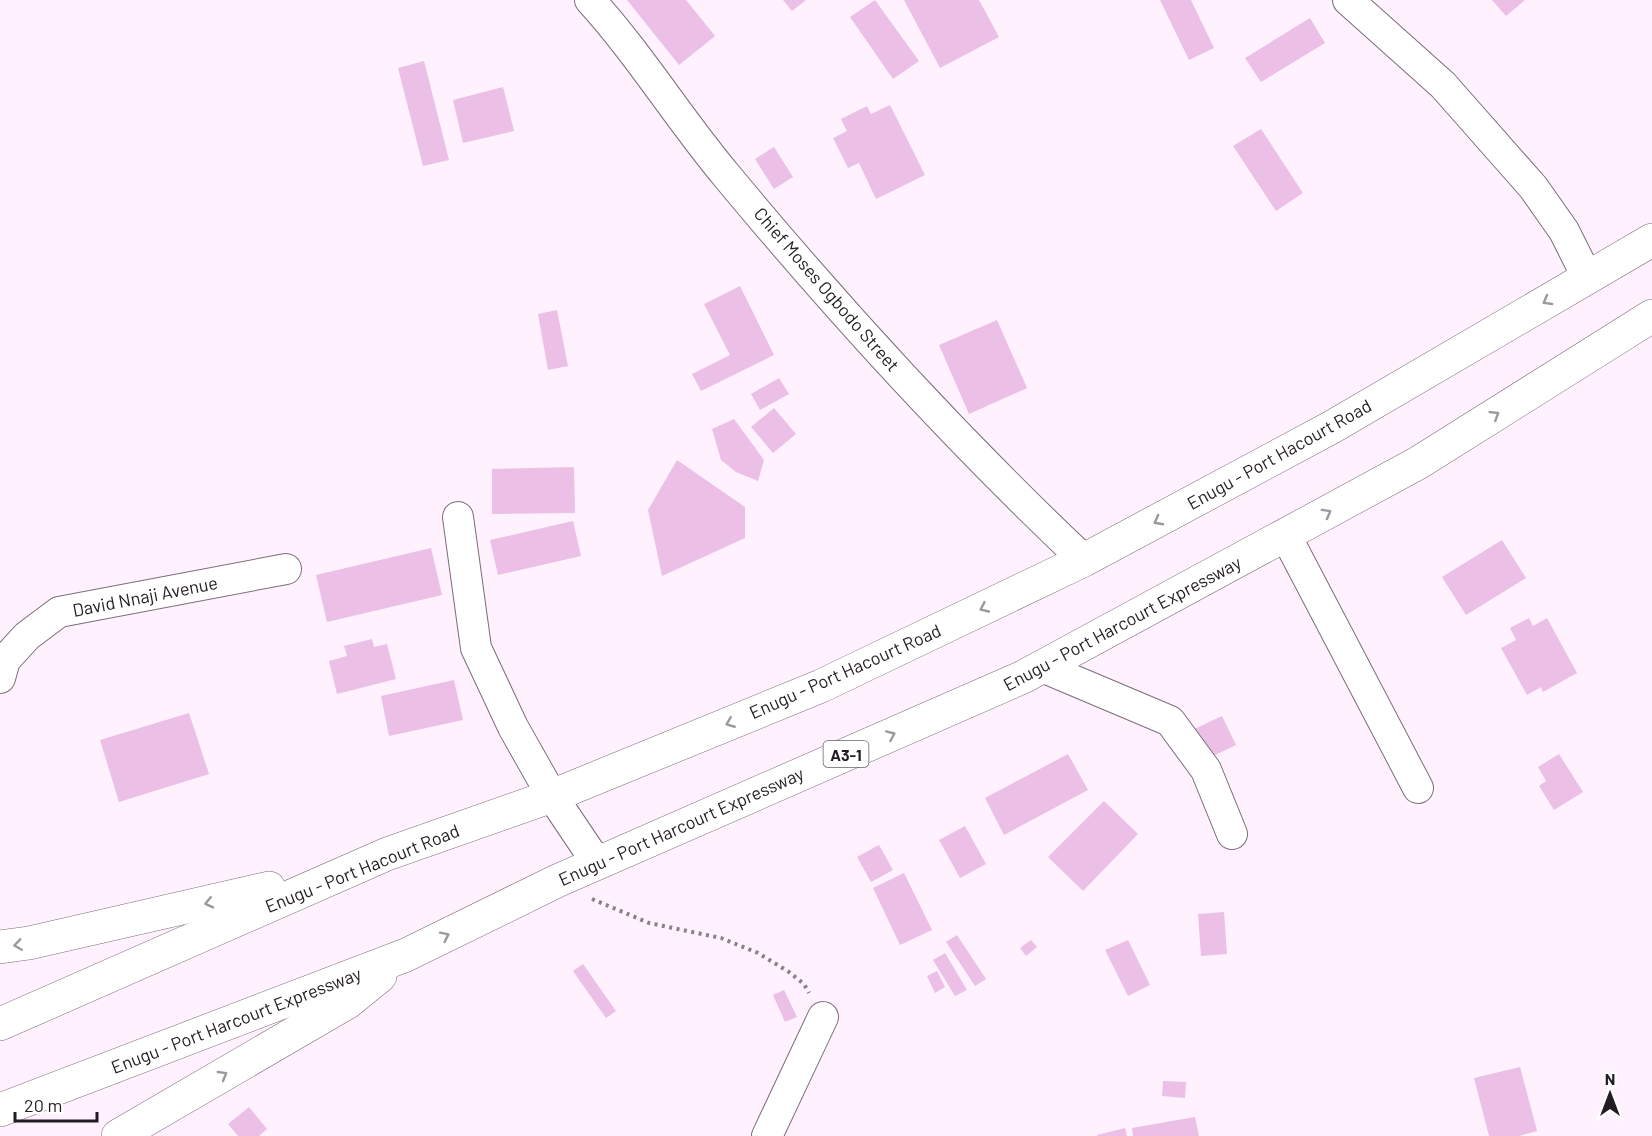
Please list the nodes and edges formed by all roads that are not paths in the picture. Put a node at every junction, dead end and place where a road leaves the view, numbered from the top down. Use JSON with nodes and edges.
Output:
{"nodes":[{"id":1,"x":590,"y":0,"type":"edge"},
{"id":2,"x":1348,"y":0,"type":"edge"},
{"id":3,"x":1652,"y":240,"type":"edge"},
{"id":4,"x":1587,"y":277,"type":"junction"},
{"id":5,"x":1652,"y":316,"type":"edge"},
{"id":6,"x":458,"y":517,"type":"dead end"},
{"id":7,"x":1286,"y":536,"type":"junction"},
{"id":8,"x":1084,"y":560,"type":"junction"},
{"id":9,"x":286,"y":569,"type":"dead end"},
{"id":10,"x":1042,"y":667,"type":"junction"},
{"id":11,"x":0,"y":678,"type":"edge"},
{"id":12,"x":1418,"y":788,"type":"dead end"},
{"id":13,"x":552,"y":795,"type":"junction"},
{"id":14,"x":1232,"y":834,"type":"dead end"},
{"id":15,"x":387,"y":854,"type":"junction"},
{"id":16,"x":597,"y":863,"type":"junction"},
{"id":17,"x":0,"y":947,"type":"edge"},
{"id":18,"x":406,"y":955,"type":"junction"},
{"id":19,"x":823,"y":1017,"type":"road end"},
{"id":20,"x":0,"y":1024,"type":"edge"},
{"id":21,"x":0,"y":1110,"type":"edge"},
{"id":22,"x":118,"y":1136,"type":"edge"},
{"id":23,"x":767,"y":1136,"type":"edge"}],
"edges":[{"from":1,"to":8,"type":"street","name":"Chief Moses Ogbodo Street"},
{"from":2,"to":4,"type":"street"},
{"from":3,"to":4,"type":"highway","name":"Enugu - Port Hacourt Road"},
{"from":4,"to":8,"type":"highway","name":"Enugu - Port Hacourt Road","one_way":true},
{"from":7,"to":5,"type":"highway","name":"Enugu - Port Harcourt Expressway","number":"A3-1","one_way":true},
{"from":6,"to":13,"type":"street"},
{"from":7,"to":10,"type":"highway","name":"Enugu - Port Harcourt Expressway","number":"A3-1"},
{"from":7,"to":12,"type":"street"},
{"from":8,"to":13,"type":"highway","name":"Enugu - Port Hacourt Road","one_way":true},
{"from":9,"to":11,"type":"street","name":"David Nnaji Avenue"},
{"from":10,"to":14,"type":"street"},
{"from":16,"to":10,"type":"highway","name":"Enugu - Port Harcourt Expressway","number":"A3-1","one_way":true},
{"from":13,"to":15,"type":"highway","name":"Enugu - Port Hacourt Road"},
{"from":13,"to":16,"type":"street"},
{"from":15,"to":17,"type":"highway","one_way":true},
{"from":15,"to":20,"type":"highway","name":"Enugu - Port Hacourt Road"},
{"from":18,"to":16,"type":"highway","name":"Enugu - Port Harcourt Expressway","number":"A3-1","one_way":true},
{"from":18,"to":21,"type":"highway","name":"Enugu - Port Harcourt Expressway","number":"A3-1"},
{"from":22,"to":18,"type":"highway","one_way":true},
{"from":19,"to":23,"type":"street"}]}
